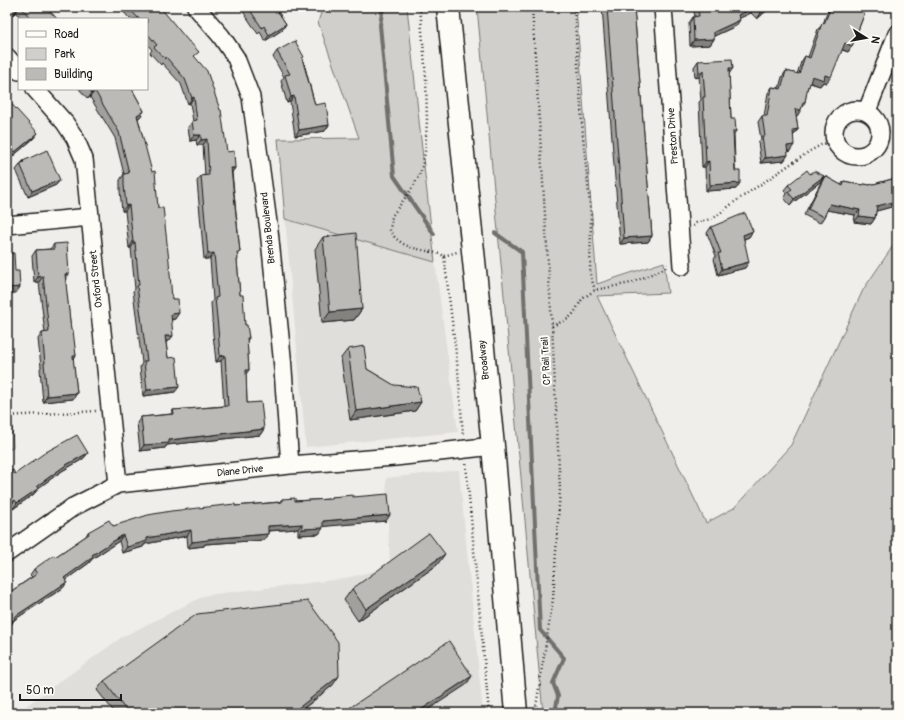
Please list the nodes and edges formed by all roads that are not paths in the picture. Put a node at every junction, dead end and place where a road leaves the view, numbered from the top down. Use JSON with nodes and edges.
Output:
{"nodes":[{"id":1,"x":196,"y":7,"type":"edge"},
{"id":2,"x":448,"y":7,"type":"edge"},
{"id":3,"x":663,"y":7,"type":"edge"},
{"id":4,"x":897,"y":34,"type":"edge"},
{"id":5,"x":7,"y":58,"type":"edge"},
{"id":6,"x":18,"y":70,"type":"edge"},
{"id":7,"x":36,"y":90,"type":"edge"},
{"id":8,"x":867,"y":111,"type":"junction"},
{"id":9,"x":90,"y":217,"type":"junction"},
{"id":10,"x":7,"y":225,"type":"edge"},
{"id":11,"x":675,"y":264,"type":"road end"},
{"id":12,"x":493,"y":446,"type":"junction"},
{"id":13,"x":290,"y":465,"type":"junction"},
{"id":14,"x":118,"y":484,"type":"junction"},
{"id":15,"x":7,"y":553,"type":"edge"},
{"id":16,"x":516,"y":713,"type":"edge"}],
"edges":[{"from":1,"to":13,"type":"street","name":"Brenda Boulevard"},
{"from":2,"to":12,"type":"main road","name":"Broadway"},
{"from":3,"to":11,"type":"street","name":"Preston Drive"},
{"from":4,"to":8,"type":"street"},
{"from":5,"to":6,"type":"street"},
{"from":7,"to":9,"type":"street","name":"Oxford Street"},
{"from":8,"to":8,"type":"street"},
{"from":9,"to":10,"type":"street"},
{"from":9,"to":14,"type":"street","name":"Oxford Street"},
{"from":12,"to":13,"type":"street","name":"Diane Drive"},
{"from":12,"to":16,"type":"main road","name":"Broadway"},
{"from":13,"to":14,"type":"street","name":"Diane Drive"},
{"from":14,"to":15,"type":"street","name":"Diane Drive"}]}
